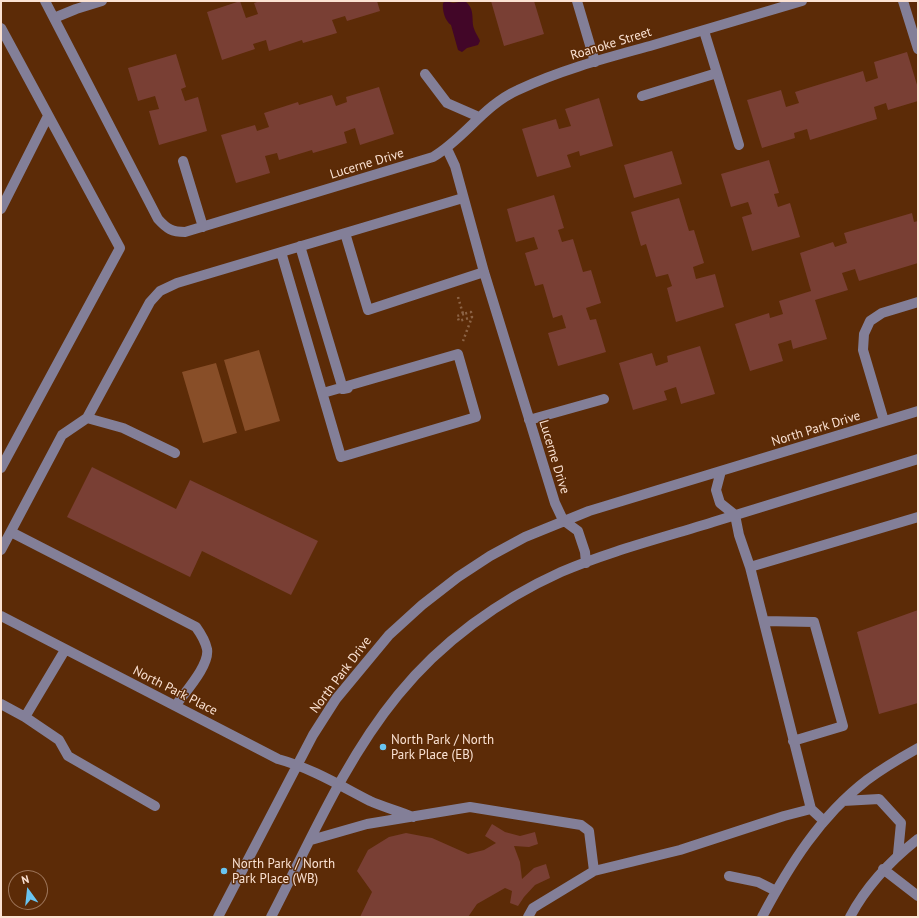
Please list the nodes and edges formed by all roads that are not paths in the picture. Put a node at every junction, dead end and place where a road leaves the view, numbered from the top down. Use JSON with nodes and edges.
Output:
{"nodes":[{"id":1,"x":45,"y":1,"type":"edge"},
{"id":2,"x":102,"y":1,"type":"edge"},
{"id":3,"x":577,"y":1,"type":"edge"},
{"id":4,"x":802,"y":1,"type":"edge"},
{"id":5,"x":903,"y":1,"type":"edge"},
{"id":6,"x":54,"y":18,"type":"junction"},
{"id":7,"x":1,"y":28,"type":"edge"},
{"id":8,"x":704,"y":30,"type":"junction"},
{"id":9,"x":918,"y":49,"type":"edge"},
{"id":10,"x":595,"y":62,"type":"junction"},
{"id":11,"x":717,"y":73,"type":"junction"},
{"id":12,"x":425,"y":74,"type":"dead end"},
{"id":13,"x":642,"y":96,"type":"dead end"},
{"id":14,"x":48,"y":116,"type":"junction"},
{"id":15,"x":479,"y":116,"type":"junction"},
{"id":16,"x":739,"y":145,"type":"dead end"},
{"id":17,"x":448,"y":149,"type":"junction"},
{"id":18,"x":182,"y":161,"type":"dead end"},
{"id":19,"x":463,"y":198,"type":"junction"},
{"id":20,"x":1,"y":209,"type":"edge"},
{"id":21,"x":203,"y":227,"type":"junction"},
{"id":22,"x":345,"y":233,"type":"junction"},
{"id":23,"x":300,"y":246,"type":"junction"},
{"id":24,"x":282,"y":252,"type":"junction"},
{"id":25,"x":484,"y":272,"type":"junction"},
{"id":26,"x":918,"y":302,"type":"edge"},
{"id":27,"x":458,"y":355,"type":"junction"},
{"id":28,"x":343,"y":389,"type":"junction"},
{"id":29,"x":323,"y":393,"type":"junction"},
{"id":30,"x":604,"y":398,"type":"dead end"},
{"id":31,"x":918,"y":411,"type":"edge"},
{"id":32,"x":87,"y":418,"type":"junction"},
{"id":33,"x":529,"y":420,"type":"junction"},
{"id":34,"x":884,"y":422,"type":"junction"},
{"id":35,"x":175,"y":453,"type":"dead end"},
{"id":36,"x":918,"y":459,"type":"edge"},
{"id":37,"x":1,"y":468,"type":"edge"},
{"id":38,"x":721,"y":471,"type":"junction"},
{"id":39,"x":735,"y":515,"type":"junction"},
{"id":40,"x":918,"y":517,"type":"edge"},
{"id":41,"x":563,"y":520,"type":"junction"},
{"id":42,"x":11,"y":532,"type":"junction"},
{"id":43,"x":1,"y":550,"type":"edge"},
{"id":44,"x":586,"y":563,"type":"junction"},
{"id":45,"x":750,"y":568,"type":"junction"},
{"id":46,"x":1,"y":616,"type":"edge"},
{"id":47,"x":764,"y":621,"type":"junction"},
{"id":48,"x":65,"y":650,"type":"junction"},
{"id":49,"x":1,"y":704,"type":"edge"},
{"id":50,"x":176,"y":705,"type":"junction"},
{"id":51,"x":25,"y":717,"type":"junction"},
{"id":52,"x":793,"y":741,"type":"junction"},
{"id":53,"x":918,"y":748,"type":"edge"},
{"id":54,"x":298,"y":764,"type":"junction"},
{"id":55,"x":340,"y":783,"type":"junction"},
{"id":56,"x":844,"y":800,"type":"junction"},
{"id":57,"x":155,"y":806,"type":"dead end"},
{"id":58,"x":811,"y":809,"type":"junction"},
{"id":59,"x":413,"y":816,"type":"junction"},
{"id":60,"x":824,"y":821,"type":"junction"},
{"id":61,"x":918,"y":839,"type":"edge"},
{"id":62,"x":311,"y":840,"type":"junction"},
{"id":63,"x":898,"y":854,"type":"junction"},
{"id":64,"x":883,"y":869,"type":"junction"},
{"id":65,"x":594,"y":871,"type":"junction"},
{"id":66,"x":729,"y":876,"type":"dead end"},
{"id":67,"x":776,"y":891,"type":"junction"},
{"id":68,"x":918,"y":896,"type":"edge"},
{"id":69,"x":218,"y":917,"type":"edge"},
{"id":70,"x":271,"y":917,"type":"edge"},
{"id":71,"x":528,"y":917,"type":"edge"},
{"id":72,"x":762,"y":917,"type":"edge"},
{"id":73,"x":850,"y":917,"type":"edge"}],
"edges":[{"from":1,"to":6,"type":"street","name":"Lucerne Drive"},
{"from":2,"to":6,"type":"street"},
{"from":3,"to":10,"type":"street"},
{"from":4,"to":8,"type":"street","name":"Roanoke Street"},
{"from":5,"to":9,"type":"street"},
{"from":6,"to":21,"type":"street","name":"Lucerne Drive"},
{"from":7,"to":14,"type":"street"},
{"from":8,"to":10,"type":"street","name":"Roanoke Street"},
{"from":8,"to":11,"type":"street"},
{"from":10,"to":15,"type":"street","name":"Roanoke Street"},
{"from":11,"to":13,"type":"street"},
{"from":11,"to":16,"type":"street"},
{"from":12,"to":15,"type":"street"},
{"from":14,"to":20,"type":"street"},
{"from":14,"to":37,"type":"street"},
{"from":15,"to":17,"type":"street","name":"Roanoke Street"},
{"from":17,"to":19,"type":"street","name":"Lucerne Drive"},
{"from":17,"to":21,"type":"street","name":"Lucerne Drive"},
{"from":18,"to":21,"type":"street"},
{"from":19,"to":22,"type":"street"},
{"from":19,"to":25,"type":"street","name":"Lucerne Drive"},
{"from":22,"to":23,"type":"street"},
{"from":22,"to":25,"type":"street"},
{"from":23,"to":24,"type":"street"},
{"from":23,"to":28,"type":"street"},
{"from":24,"to":29,"type":"street"},
{"from":24,"to":32,"type":"street"},
{"from":25,"to":33,"type":"street","name":"Lucerne Drive"},
{"from":26,"to":34,"type":"street"},
{"from":27,"to":28,"type":"street"},
{"from":27,"to":28,"type":"street"},
{"from":27,"to":29,"type":"street"},
{"from":27,"to":29,"type":"street"},
{"from":30,"to":33,"type":"street"},
{"from":31,"to":34,"type":"street","name":"North Park Drive"},
{"from":32,"to":35,"type":"street"},
{"from":32,"to":42,"type":"street"},
{"from":33,"to":41,"type":"street","name":"Lucerne Drive"},
{"from":34,"to":38,"type":"street","name":"North Park Drive"},
{"from":36,"to":39,"type":"street"},
{"from":38,"to":39,"type":"street"},
{"from":38,"to":41,"type":"street","name":"North Park Drive"},
{"from":39,"to":44,"type":"street"},
{"from":39,"to":45,"type":"street"},
{"from":40,"to":45,"type":"street"},
{"from":41,"to":44,"type":"street"},
{"from":41,"to":54,"type":"street","name":"North Park Drive"},
{"from":42,"to":43,"type":"street"},
{"from":42,"to":50,"type":"street"},
{"from":44,"to":55,"type":"street"},
{"from":45,"to":47,"type":"street"},
{"from":46,"to":48,"type":"street","name":"North Park Place"},
{"from":47,"to":52,"type":"street"},
{"from":47,"to":52,"type":"street"},
{"from":48,"to":50,"type":"street","name":"North Park Place"},
{"from":48,"to":51,"type":"street"},
{"from":49,"to":51,"type":"street"},
{"from":50,"to":54,"type":"street","name":"North Park Place"},
{"from":51,"to":57,"type":"street"},
{"from":52,"to":58,"type":"street"},
{"from":53,"to":56,"type":"street"},
{"from":54,"to":55,"type":"street","name":"North Park Place"},
{"from":54,"to":69,"type":"street","name":"North Park Drive"},
{"from":55,"to":59,"type":"street","name":"North Park Place"},
{"from":55,"to":62,"type":"street"},
{"from":56,"to":60,"type":"street"},
{"from":56,"to":63,"type":"street"},
{"from":58,"to":60,"type":"street"},
{"from":58,"to":65,"type":"street"},
{"from":59,"to":62,"type":"street"},
{"from":59,"to":65,"type":"street"},
{"from":60,"to":67,"type":"street"},
{"from":61,"to":63,"type":"street"},
{"from":62,"to":70,"type":"street"},
{"from":63,"to":64,"type":"street"},
{"from":64,"to":68,"type":"street"},
{"from":64,"to":73,"type":"street"},
{"from":65,"to":71,"type":"street"},
{"from":66,"to":67,"type":"street"},
{"from":67,"to":72,"type":"street"}]}
